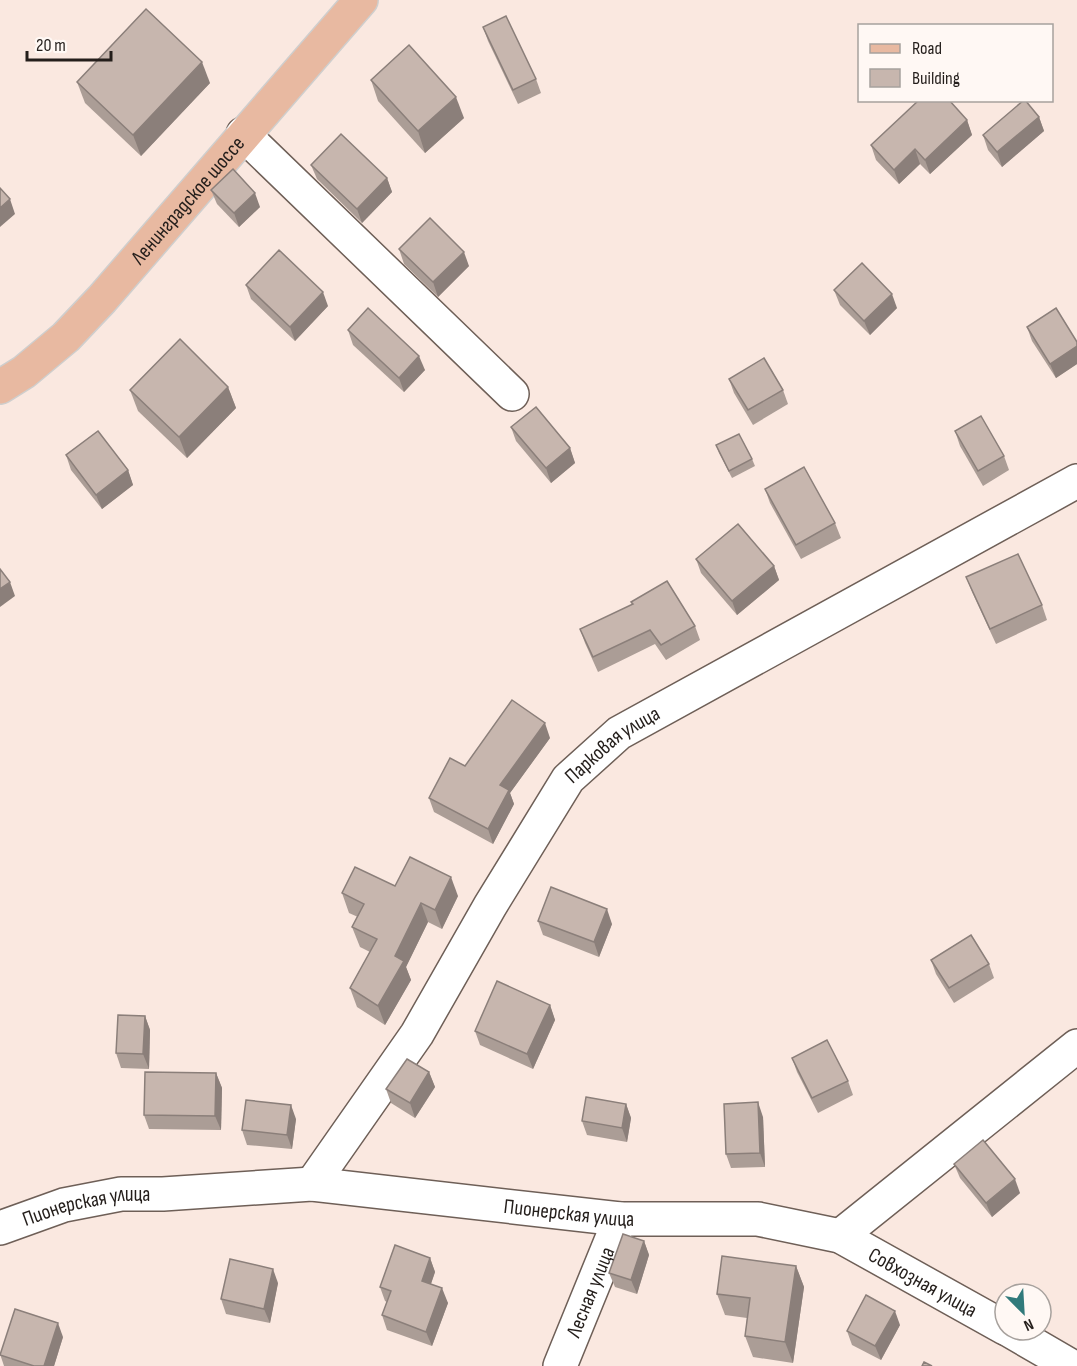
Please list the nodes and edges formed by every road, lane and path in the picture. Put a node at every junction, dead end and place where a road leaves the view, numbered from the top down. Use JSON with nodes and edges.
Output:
{"nodes":[{"id":1,"x":361,"y":0,"type":"edge"},
{"id":2,"x":243,"y":135,"type":"junction"},
{"id":3,"x":0,"y":387,"type":"edge"},
{"id":4,"x":512,"y":394,"type":"dead end"},
{"id":5,"x":1077,"y":481,"type":"edge"},
{"id":6,"x":1077,"y":1046,"type":"edge"},
{"id":7,"x":312,"y":1184,"type":"junction"},
{"id":8,"x":620,"y":1219,"type":"junction"},
{"id":9,"x":0,"y":1228,"type":"edge"},
{"id":10,"x":840,"y":1236,"type":"junction"},
{"id":11,"x":993,"y":1321,"type":"edge"},
{"id":12,"x":1027,"y":1342,"type":"edge"},
{"id":13,"x":1060,"y":1363,"type":"edge"},
{"id":14,"x":560,"y":1366,"type":"edge"}],
"edges":[{"from":1,"to":2,"type":"main road","name":"Ленинградское шоссе"},
{"from":2,"to":3,"type":"main road","name":"Ленинградское шоссе"},
{"from":2,"to":4,"type":"street"},
{"from":5,"to":7,"type":"street","name":"Парковая улица"},
{"from":6,"to":10,"type":"street"},
{"from":7,"to":8,"type":"street","name":"Пионерская улица"},
{"from":7,"to":9,"type":"street","name":"Пионерская улица"},
{"from":8,"to":10,"type":"street","name":"Пионерская улица"},
{"from":8,"to":14,"type":"street","name":"Лесная улица"},
{"from":10,"to":11,"type":"street","name":"Совхозная улица"},
{"from":12,"to":13,"type":"street","name":"Совхозная улица"}]}
